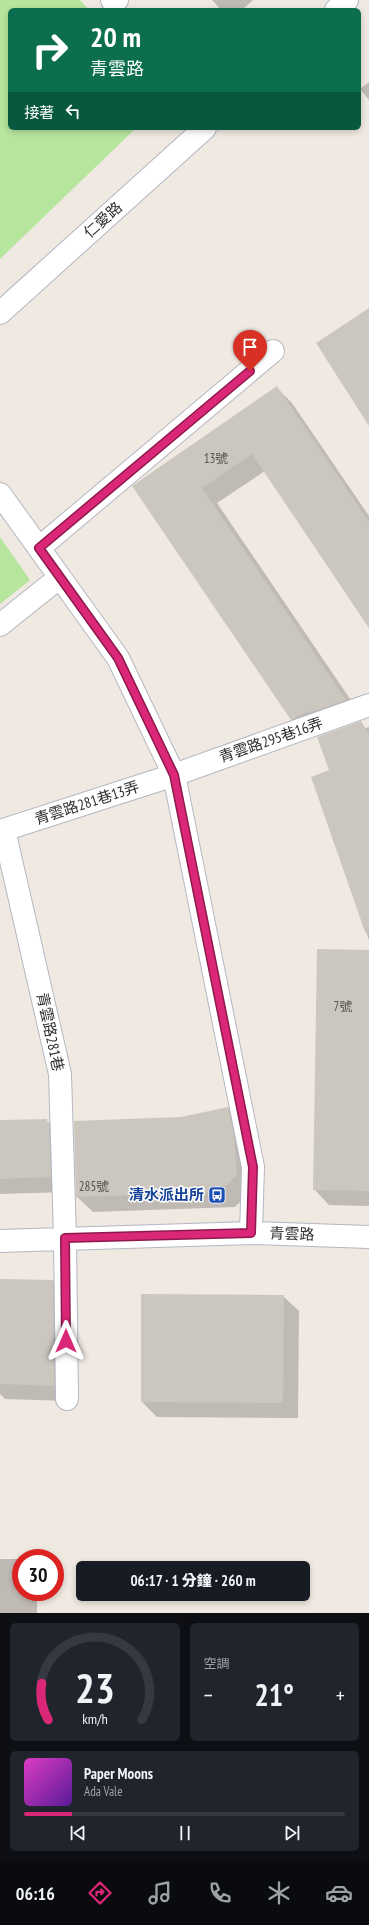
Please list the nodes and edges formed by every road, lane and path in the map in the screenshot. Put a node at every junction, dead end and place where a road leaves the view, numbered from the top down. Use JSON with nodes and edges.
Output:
{"nodes":[{"id":1,"x":112,"y":0,"type":"edge"},
{"id":2,"x":117,"y":0,"type":"edge"},
{"id":3,"x":347,"y":0,"type":"edge"},
{"id":4,"x":338,"y":8,"type":"edge"},
{"id":5,"x":203,"y":130,"type":"edge"},
{"id":6,"x":0,"y":313,"type":"edge"},
{"id":7,"x":273,"y":351,"type":"dead end"},
{"id":8,"x":0,"y":494,"type":"edge"},
{"id":9,"x":39,"y":548,"type":"junction"},
{"id":10,"x":60,"y":577,"type":"junction"},
{"id":11,"x":0,"y":625,"type":"edge"},
{"id":12,"x":369,"y":706,"type":"edge"},
{"id":13,"x":174,"y":775,"type":"junction"},
{"id":14,"x":2,"y":830,"type":"edge"},
{"id":15,"x":251,"y":1233,"type":"junction"},
{"id":16,"x":369,"y":1237,"type":"edge"},
{"id":17,"x":65,"y":1238,"type":"junction"},
{"id":18,"x":0,"y":1241,"type":"edge"},
{"id":19,"x":67,"y":1399,"type":"dead end"}],
"edges":[{"from":1,"to":2,"type":"street"},
{"from":3,"to":4,"type":"street"},
{"from":5,"to":6,"type":"street","name":"仁愛路"},
{"from":7,"to":9,"type":"street"},
{"from":8,"to":9,"type":"street"},
{"from":9,"to":10,"type":"street"},
{"from":10,"to":11,"type":"street"},
{"from":10,"to":13,"type":"street"},
{"from":12,"to":13,"type":"street","name":"青雲路295巷16弄"},
{"from":13,"to":14,"type":"street","name":"青雲路281巷13弄"},
{"from":13,"to":15,"type":"street"},
{"from":14,"to":17,"type":"street","name":"青雲路281巷"},
{"from":15,"to":16,"type":"street","name":"青雲路"},
{"from":15,"to":17,"type":"street","name":"青雲路"},
{"from":17,"to":18,"type":"street","name":"青雲路"},
{"from":17,"to":19,"type":"street","name":"青雲路281巷"}]}
